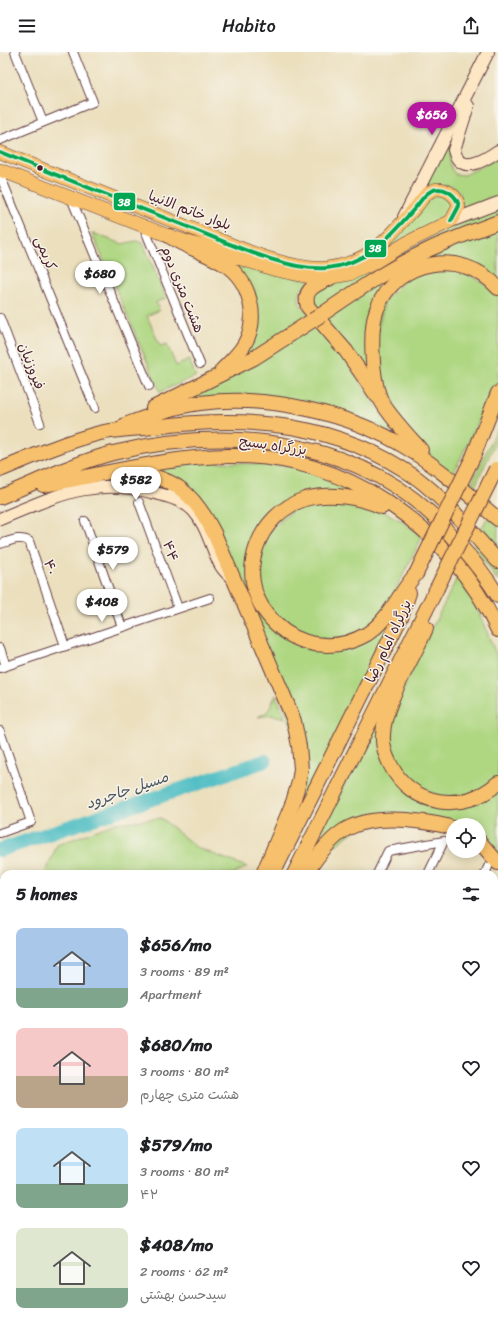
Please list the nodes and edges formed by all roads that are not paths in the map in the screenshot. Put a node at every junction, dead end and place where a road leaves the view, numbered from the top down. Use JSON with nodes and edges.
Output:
{"nodes":[{"id":1,"x":15,"y":52,"type":"edge"},
{"id":2,"x":73,"y":52,"type":"edge"},
{"id":3,"x":487,"y":55,"type":"edge"},
{"id":4,"x":43,"y":122,"type":"junction"},
{"id":5,"x":0,"y":140,"type":"edge"},
{"id":6,"x":498,"y":151,"type":"edge"},
{"id":7,"x":0,"y":152,"type":"edge"},
{"id":8,"x":0,"y":170,"type":"edge"},
{"id":9,"x":0,"y":175,"type":"edge"},
{"id":10,"x":71,"y":197,"type":"junction"},
{"id":11,"x":498,"y":203,"type":"edge"},
{"id":12,"x":451,"y":221,"type":"junction"},
{"id":13,"x":498,"y":222,"type":"edge"},
{"id":14,"x":143,"y":225,"type":"junction"},
{"id":15,"x":400,"y":225,"type":"junction"},
{"id":16,"x":169,"y":236,"type":"junction"},
{"id":17,"x":329,"y":273,"type":"junction"},
{"id":18,"x":498,"y":288,"type":"edge"},
{"id":19,"x":0,"y":318,"type":"edge"},
{"id":20,"x":200,"y":364,"type":"dead end"},
{"id":21,"x":215,"y":377,"type":"junction"},
{"id":22,"x":149,"y":386,"type":"dead end"},
{"id":23,"x":498,"y":394,"type":"edge"},
{"id":24,"x":380,"y":399,"type":"junction"},
{"id":25,"x":498,"y":406,"type":"edge"},
{"id":26,"x":95,"y":408,"type":"dead end"},
{"id":27,"x":134,"y":421,"type":"junction"},
{"id":28,"x":40,"y":423,"type":"dead end"},
{"id":29,"x":100,"y":433,"type":"junction"},
{"id":30,"x":473,"y":457,"type":"junction"},
{"id":31,"x":497,"y":467,"type":"edge"},
{"id":32,"x":0,"y":470,"type":"edge"},
{"id":33,"x":116,"y":472,"type":"junction"},
{"id":34,"x":442,"y":472,"type":"junction"},
{"id":35,"x":16,"y":490,"type":"junction"},
{"id":36,"x":0,"y":497,"type":"edge"},
{"id":37,"x":0,"y":500,"type":"edge"},
{"id":38,"x":139,"y":502,"type":"dead end"},
{"id":39,"x":497,"y":517,"type":"edge"},
{"id":40,"x":0,"y":519,"type":"edge"},
{"id":41,"x":84,"y":521,"type":"dead end"},
{"id":42,"x":420,"y":525,"type":"junction"},
{"id":43,"x":0,"y":544,"type":"edge"},
{"id":44,"x":498,"y":561,"type":"edge"},
{"id":45,"x":416,"y":574,"type":"junction"},
{"id":46,"x":236,"y":583,"type":"junction"},
{"id":47,"x":437,"y":588,"type":"junction"},
{"id":48,"x":498,"y":596,"type":"edge"},
{"id":49,"x":210,"y":598,"type":"dead end"},
{"id":50,"x":178,"y":608,"type":"junction"},
{"id":51,"x":122,"y":627,"type":"junction"},
{"id":52,"x":498,"y":630,"type":"edge"},
{"id":53,"x":65,"y":646,"type":"junction"},
{"id":54,"x":0,"y":648,"type":"edge"},
{"id":55,"x":3,"y":667,"type":"edge"},
{"id":56,"x":0,"y":731,"type":"edge"},
{"id":57,"x":498,"y":783,"type":"edge"},
{"id":58,"x":446,"y":826,"type":"edge"},
{"id":59,"x":0,"y":833,"type":"edge"},
{"id":60,"x":486,"y":858,"type":"edge"},
{"id":61,"x":490,"y":868,"type":"edge"},
{"id":62,"x":265,"y":870,"type":"edge"},
{"id":63,"x":275,"y":870,"type":"edge"},
{"id":64,"x":296,"y":870,"type":"edge"},
{"id":65,"x":309,"y":870,"type":"edge"},
{"id":66,"x":379,"y":870,"type":"edge"},
{"id":67,"x":430,"y":870,"type":"edge"}],
"edges":[{"from":1,"to":4,"type":"street"},
{"from":2,"to":4,"type":"street"},
{"from":3,"to":6,"type":"main road"},
{"from":3,"to":15,"type":"main road"},
{"from":4,"to":5,"type":"street"},
{"from":7,"to":17,"type":"main road","name":"بلوار خاتم الانبیا"},
{"from":8,"to":10,"type":"main road","name":"بلوار خاتم الانبیا"},
{"from":9,"to":26,"type":"street","name":"کریمی"},
{"from":10,"to":14,"type":"main road","name":"بلوار خاتم الانبیا"},
{"from":10,"to":22,"type":"street"},
{"from":11,"to":12,"type":"main road"},
{"from":12,"to":15,"type":"main road"},
{"from":12,"to":17,"type":"main road"},
{"from":13,"to":21,"type":"highway"},
{"from":14,"to":16,"type":"main road","name":"بلوار خاتم الانبیا"},
{"from":14,"to":20,"type":"street","name":"هشت متری دوم"},
{"from":15,"to":17,"type":"main road"},
{"from":16,"to":17,"type":"main road","name":"بلوار خاتم الانبیا"},
{"from":16,"to":21,"type":"highway"},
{"from":17,"to":24,"type":"highway"},
{"from":18,"to":24,"type":"highway"},
{"from":19,"to":28,"type":"street","name":"فیروزنیان"},
{"from":21,"to":27,"type":"highway"},
{"from":23,"to":30,"type":"highway"},
{"from":24,"to":34,"type":"highway"},
{"from":25,"to":30,"type":"highway","name":"بزرگراه امام رضا"},
{"from":27,"to":29,"type":"highway"},
{"from":27,"to":34,"type":"highway"},
{"from":29,"to":32,"type":"highway","name":"بزرگراه بسیج"},
{"from":29,"to":44,"type":"highway","name":"بزرگراه بسیج"},
{"from":30,"to":45,"type":"highway","name":"بزرگراه امام رضا","bridge":true},
{"from":31,"to":47,"type":"highway","name":"بزرگراه امام رضا","bridge":true},
{"from":33,"to":35,"type":"highway"},
{"from":33,"to":42,"type":"highway"},
{"from":33,"to":46,"type":"highway"},
{"from":34,"to":39,"type":"highway"},
{"from":35,"to":36,"type":"highway","name":"بزرگراه بسیج"},
{"from":35,"to":37,"type":"main road"},
{"from":35,"to":48,"type":"highway","name":"بزرگراه بسیج"},
{"from":38,"to":50,"type":"street","name":"۴۴"},
{"from":40,"to":46,"type":"main road"},
{"from":41,"to":51,"type":"street"},
{"from":42,"to":45,"type":"highway"},
{"from":42,"to":52,"type":"highway"},
{"from":43,"to":53,"type":"street","name":"۴۰"},
{"from":45,"to":63,"type":"highway","name":"بزرگراه امام رضا"},
{"from":46,"to":62,"type":"highway"},
{"from":47,"to":57,"type":"highway"},
{"from":47,"to":64,"type":"highway","name":"بزرگراه امام رضا"},
{"from":49,"to":50,"type":"street"},
{"from":50,"to":51,"type":"street"},
{"from":51,"to":53,"type":"street"},
{"from":53,"to":55,"type":"street"},
{"from":54,"to":55,"type":"street"},
{"from":56,"to":59,"type":"street"},
{"from":58,"to":65,"type":"highway"},
{"from":60,"to":61,"type":"highway"},
{"from":66,"to":67,"type":"street"}]}
